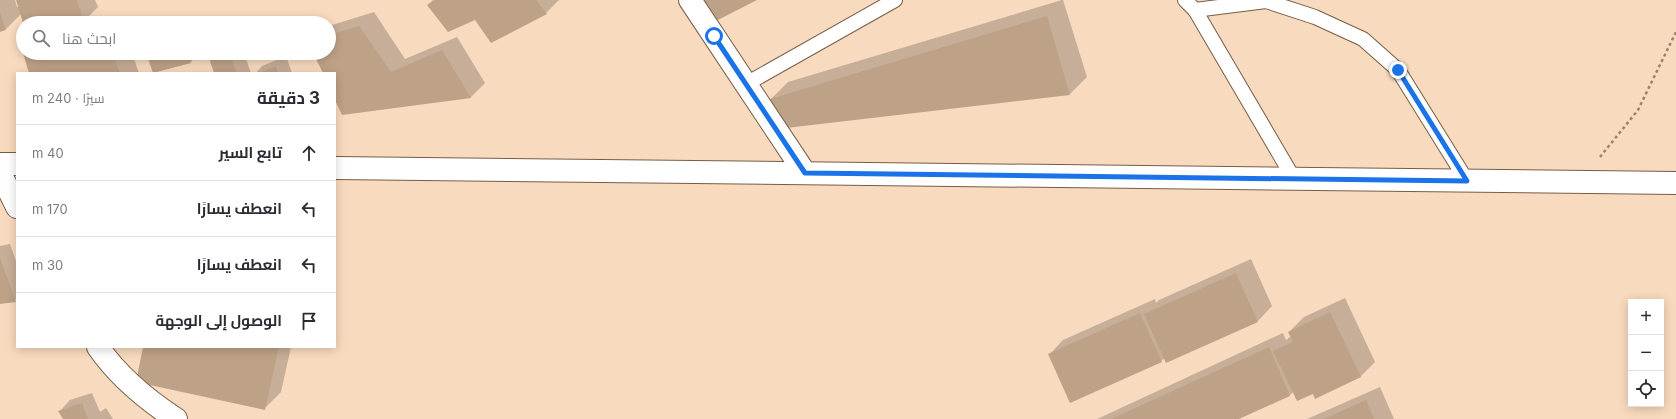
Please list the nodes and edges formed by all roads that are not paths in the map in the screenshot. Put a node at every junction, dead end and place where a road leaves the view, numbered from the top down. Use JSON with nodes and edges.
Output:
{"nodes":[{"id":1,"x":690,"y":0,"type":"edge"},
{"id":2,"x":895,"y":0,"type":"edge"},
{"id":3,"x":1190,"y":5,"type":"edge"},
{"id":4,"x":746,"y":84,"type":"junction"},
{"id":5,"x":0,"y":164,"type":"edge"},
{"id":6,"x":16,"y":164,"type":"edge"},
{"id":7,"x":336,"y":168,"type":"edge"},
{"id":8,"x":0,"y":173,"type":"edge"},
{"id":9,"x":805,"y":173,"type":"junction"},
{"id":10,"x":1294,"y":179,"type":"junction"},
{"id":11,"x":1467,"y":181,"type":"junction"},
{"id":12,"x":1676,"y":183,"type":"edge"},
{"id":13,"x":16,"y":205,"type":"edge"},
{"id":14,"x":99,"y":348,"type":"edge"},
{"id":15,"x":176,"y":419,"type":"edge"}],
"edges":[{"from":1,"to":4,"type":"main road"},
{"from":2,"to":4,"type":"lane"},
{"from":3,"to":10,"type":"lane"},
{"from":3,"to":11,"type":"lane"},
{"from":4,"to":9,"type":"main road"},
{"from":5,"to":6,"type":"main road"},
{"from":7,"to":9,"type":"main road"},
{"from":8,"to":13,"type":"main road"},
{"from":9,"to":10,"type":"main road"},
{"from":10,"to":11,"type":"main road"},
{"from":11,"to":12,"type":"main road"},
{"from":14,"to":15,"type":"main road"}]}
